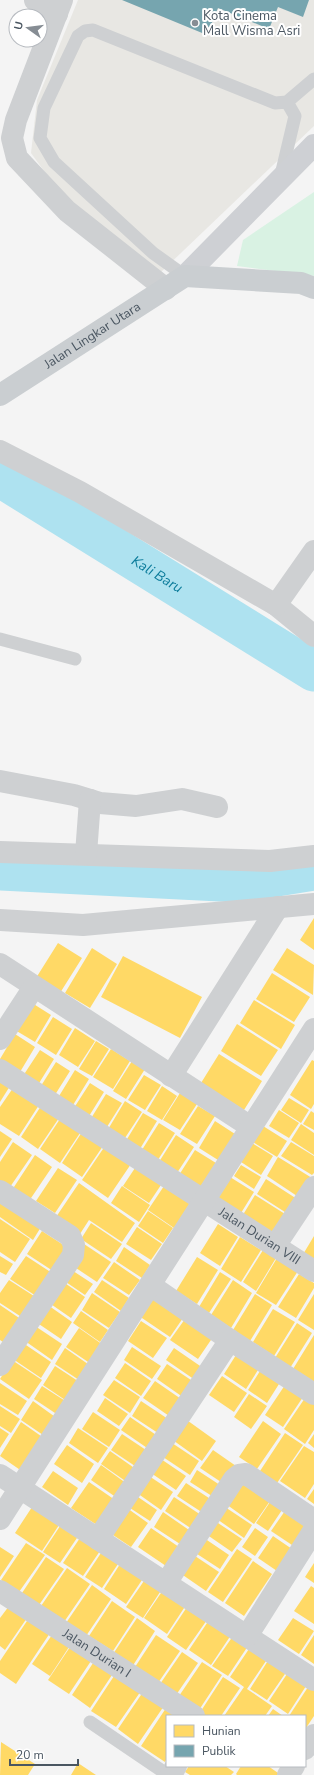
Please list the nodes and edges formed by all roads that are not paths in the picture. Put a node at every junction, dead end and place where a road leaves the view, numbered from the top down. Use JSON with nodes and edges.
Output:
{"nodes":[{"id":1,"x":35,"y":0,"type":"edge"},
{"id":2,"x":60,"y":7,"type":"edge"},
{"id":3,"x":314,"y":79,"type":"edge"},
{"id":4,"x":287,"y":102,"type":"junction"},
{"id":5,"x":314,"y":145,"type":"edge"},
{"id":6,"x":280,"y":179,"type":"junction"},
{"id":7,"x":186,"y":276,"type":"junction"},
{"id":8,"x":314,"y":288,"type":"edge"},
{"id":9,"x":166,"y":289,"type":"junction"},
{"id":10,"x":0,"y":395,"type":"edge"},
{"id":11,"x":0,"y":451,"type":"edge"},
{"id":12,"x":314,"y":551,"type":"edge"},
{"id":13,"x":276,"y":605,"type":"junction"},
{"id":14,"x":314,"y":636,"type":"edge"},
{"id":15,"x":0,"y":640,"type":"edge"},
{"id":16,"x":75,"y":659,"type":"dead end"},
{"id":17,"x":0,"y":781,"type":"edge"},
{"id":18,"x":90,"y":800,"type":"junction"},
{"id":19,"x":217,"y":807,"type":"dead end"},
{"id":20,"x":0,"y":852,"type":"edge"},
{"id":21,"x":86,"y":854,"type":"junction"},
{"id":22,"x":314,"y":856,"type":"edge"},
{"id":23,"x":314,"y":904,"type":"edge"},
{"id":24,"x":278,"y":907,"type":"junction"},
{"id":25,"x":0,"y":920,"type":"edge"},
{"id":26,"x":0,"y":964,"type":"edge"},
{"id":27,"x":34,"y":987,"type":"junction"},
{"id":28,"x":314,"y":1029,"type":"edge"},
{"id":29,"x":0,"y":1039,"type":"edge"},
{"id":30,"x":0,"y":1070,"type":"edge"},
{"id":31,"x":171,"y":1076,"type":"junction"},
{"id":32,"x":251,"y":1127,"type":"junction"},
{"id":33,"x":314,"y":1187,"type":"edge"},
{"id":34,"x":0,"y":1191,"type":"edge"},
{"id":35,"x":203,"y":1201,"type":"junction"},
{"id":36,"x":275,"y":1246,"type":"junction"},
{"id":37,"x":314,"y":1271,"type":"edge"},
{"id":38,"x":150,"y":1285,"type":"junction"},
{"id":39,"x":230,"y":1340,"type":"junction"},
{"id":40,"x":0,"y":1365,"type":"edge"},
{"id":41,"x":314,"y":1394,"type":"edge"},
{"id":42,"x":0,"y":1475,"type":"edge"},
{"id":43,"x":20,"y":1488,"type":"junction"},
{"id":44,"x":0,"y":1519,"type":"edge"},
{"id":45,"x":314,"y":1520,"type":"edge"},
{"id":46,"x":314,"y":1530,"type":"edge"},
{"id":47,"x":98,"y":1539,"type":"junction"},
{"id":48,"x":166,"y":1584,"type":"junction"},
{"id":49,"x":0,"y":1591,"type":"edge"},
{"id":50,"x":247,"y":1636,"type":"junction"},
{"id":51,"x":314,"y":1680,"type":"edge"},
{"id":52,"x":192,"y":1715,"type":"edge"},
{"id":53,"x":90,"y":1722,"type":"dead end"},
{"id":54,"x":314,"y":1735,"type":"edge"},
{"id":55,"x":306,"y":1747,"type":"edge"},
{"id":56,"x":170,"y":1775,"type":"edge"}],
"edges":[{"from":1,"to":2,"type":"street"},
{"from":2,"to":9,"type":"street"},
{"from":3,"to":4,"type":"lane"},
{"from":4,"to":6,"type":"lane"},
{"from":4,"to":7,"type":"lane"},
{"from":5,"to":6,"type":"street"},
{"from":6,"to":7,"type":"street"},
{"from":7,"to":8,"type":"main road"},
{"from":7,"to":9,"type":"main road","name":"Jalan Lingkar Utara"},
{"from":9,"to":10,"type":"main road","name":"Jalan Lingkar Utara"},
{"from":11,"to":13,"type":"street"},
{"from":12,"to":13,"type":"street"},
{"from":13,"to":14,"type":"street"},
{"from":15,"to":16,"type":"lane"},
{"from":17,"to":18,"type":"street"},
{"from":18,"to":19,"type":"street"},
{"from":18,"to":21,"type":"street"},
{"from":20,"to":21,"type":"street"},
{"from":21,"to":22,"type":"street"},
{"from":23,"to":24,"type":"street"},
{"from":24,"to":25,"type":"street"},
{"from":24,"to":31,"type":"street"},
{"from":26,"to":27,"type":"street"},
{"from":27,"to":29,"type":"street"},
{"from":27,"to":31,"type":"street"},
{"from":28,"to":32,"type":"street"},
{"from":30,"to":35,"type":"street","name":"Jalan Durian VIII"},
{"from":31,"to":32,"type":"street"},
{"from":32,"to":35,"type":"street"},
{"from":33,"to":36,"type":"street"},
{"from":34,"to":40,"type":"street"},
{"from":35,"to":36,"type":"street","name":"Jalan Durian VIII"},
{"from":35,"to":38,"type":"street"},
{"from":36,"to":37,"type":"street","name":"Jalan Durian VIII"},
{"from":38,"to":39,"type":"street"},
{"from":38,"to":43,"type":"street"},
{"from":39,"to":41,"type":"street"},
{"from":39,"to":47,"type":"street"},
{"from":42,"to":43,"type":"street"},
{"from":43,"to":44,"type":"street"},
{"from":43,"to":47,"type":"street"},
{"from":45,"to":48,"type":"street"},
{"from":46,"to":50,"type":"street"},
{"from":47,"to":48,"type":"street"},
{"from":48,"to":50,"type":"street"},
{"from":49,"to":52,"type":"street","name":"Jalan Durian I"},
{"from":50,"to":51,"type":"street"},
{"from":53,"to":56,"type":"lane"},
{"from":54,"to":55,"type":"street"}]}
